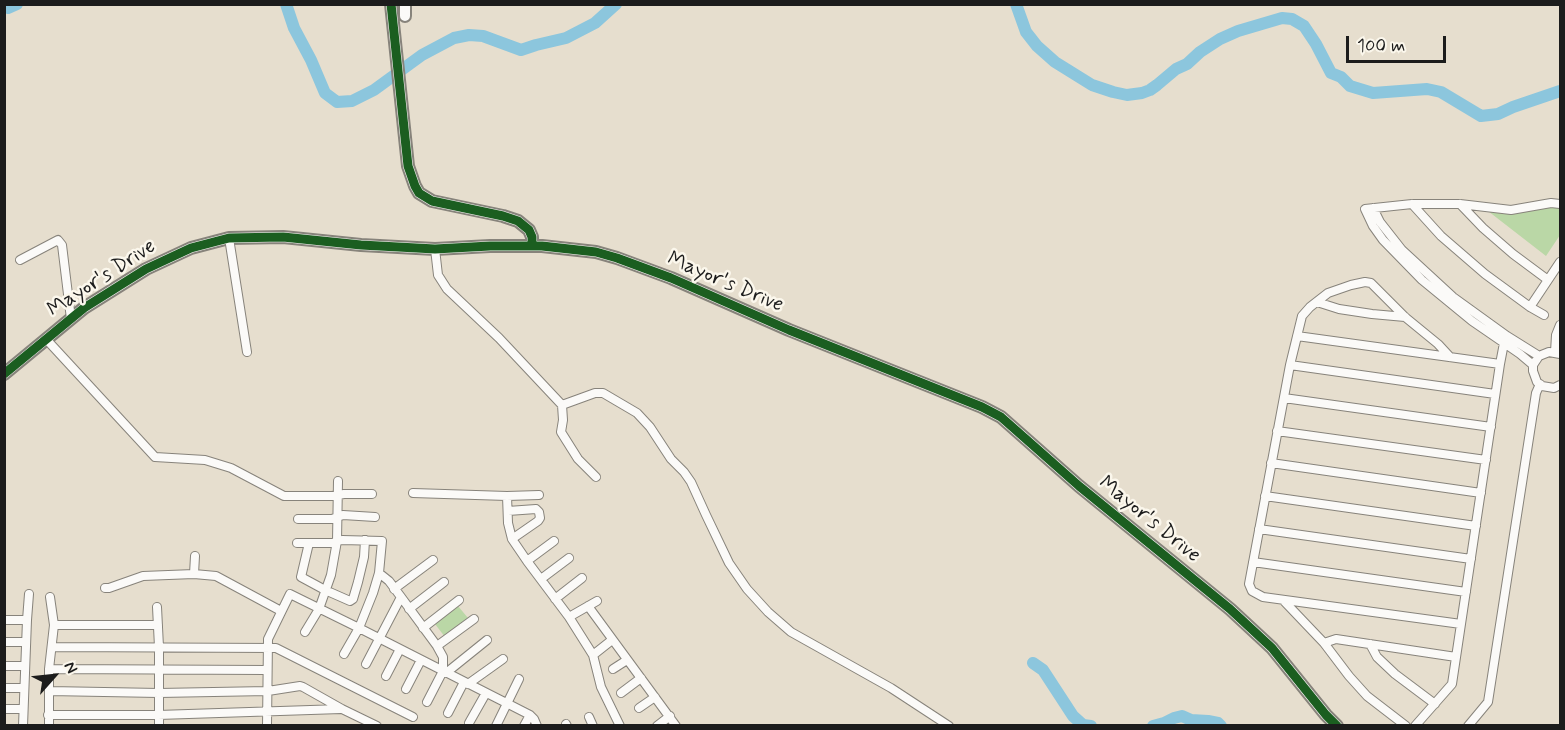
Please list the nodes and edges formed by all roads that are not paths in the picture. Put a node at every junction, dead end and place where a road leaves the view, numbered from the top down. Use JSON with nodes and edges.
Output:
{"nodes":[{"id":1,"x":391,"y":9,"type":"edge"},
{"id":2,"x":1412,"y":204,"type":"junction"},
{"id":3,"x":1460,"y":204,"type":"junction"},
{"id":4,"x":1560,"y":204,"type":"edge"},
{"id":5,"x":229,"y":238,"type":"junction"},
{"id":6,"x":532,"y":246,"type":"junction"},
{"id":7,"x":435,"y":249,"type":"junction"},
{"id":8,"x":20,"y":260,"type":"dead end"},
{"id":9,"x":1560,"y":262,"type":"edge"},
{"id":10,"x":1548,"y":280,"type":"junction"},
{"id":11,"x":1317,"y":302,"type":"junction"},
{"id":12,"x":1530,"y":307,"type":"junction"},
{"id":13,"x":1544,"y":315,"type":"dead end"},
{"id":14,"x":1405,"y":317,"type":"junction"},
{"id":15,"x":71,"y":319,"type":"junction"},
{"id":16,"x":1560,"y":325,"type":"edge"},
{"id":17,"x":1297,"y":336,"type":"junction"},
{"id":18,"x":46,"y":339,"type":"junction"},
{"id":19,"x":1505,"y":339,"type":"junction"},
{"id":20,"x":247,"y":352,"type":"dead end"},
{"id":21,"x":1558,"y":353,"type":"edge"},
{"id":22,"x":1539,"y":356,"type":"junction"},
{"id":23,"x":1450,"y":357,"type":"junction"},
{"id":24,"x":1500,"y":364,"type":"junction"},
{"id":25,"x":1290,"y":365,"type":"junction"},
{"id":26,"x":1533,"y":365,"type":"junction"},
{"id":27,"x":4,"y":374,"type":"edge"},
{"id":28,"x":1540,"y":384,"type":"junction"},
{"id":29,"x":1560,"y":385,"type":"edge"},
{"id":30,"x":1496,"y":394,"type":"junction"},
{"id":31,"x":1284,"y":398,"type":"junction"},
{"id":32,"x":562,"y":405,"type":"junction"},
{"id":33,"x":1491,"y":427,"type":"junction"},
{"id":34,"x":1277,"y":431,"type":"junction"},
{"id":35,"x":1486,"y":460,"type":"junction"},
{"id":36,"x":1271,"y":463,"type":"junction"},
{"id":37,"x":596,"y":477,"type":"dead end"},
{"id":38,"x":338,"y":481,"type":"dead end"},
{"id":39,"x":413,"y":493,"type":"dead end"},
{"id":40,"x":1481,"y":493,"type":"junction"},
{"id":41,"x":372,"y":494,"type":"dead end"},
{"id":42,"x":338,"y":495,"type":"junction"},
{"id":43,"x":539,"y":495,"type":"dead end"},
{"id":44,"x":507,"y":496,"type":"junction"},
{"id":45,"x":1265,"y":496,"type":"junction"},
{"id":46,"x":508,"y":511,"type":"junction"},
{"id":47,"x":337,"y":517,"type":"junction"},
{"id":48,"x":375,"y":517,"type":"dead end"},
{"id":49,"x":298,"y":519,"type":"dead end"},
{"id":50,"x":1476,"y":526,"type":"junction"},
{"id":51,"x":1259,"y":529,"type":"junction"},
{"id":52,"x":512,"y":539,"type":"junction"},
{"id":53,"x":365,"y":540,"type":"junction"},
{"id":54,"x":337,"y":541,"type":"junction"},
{"id":55,"x":554,"y":541,"type":"dead end"},
{"id":56,"x":297,"y":543,"type":"dead end"},
{"id":57,"x":309,"y":543,"type":"junction"},
{"id":58,"x":195,"y":556,"type":"dead end"},
{"id":59,"x":569,"y":558,"type":"dead end"},
{"id":60,"x":1471,"y":559,"type":"junction"},
{"id":61,"x":433,"y":560,"type":"dead end"},
{"id":62,"x":527,"y":561,"type":"junction"},
{"id":63,"x":1253,"y":562,"type":"junction"},
{"id":64,"x":379,"y":573,"type":"junction"},
{"id":65,"x":194,"y":574,"type":"junction"},
{"id":66,"x":582,"y":578,"type":"dead end"},
{"id":67,"x":540,"y":579,"type":"junction"},
{"id":68,"x":444,"y":582,"type":"dead end"},
{"id":69,"x":105,"y":588,"type":"dead end"},
{"id":70,"x":394,"y":589,"type":"junction"},
{"id":71,"x":325,"y":590,"type":"junction"},
{"id":72,"x":1466,"y":592,"type":"junction"},
{"id":73,"x":29,"y":594,"type":"dead end"},
{"id":74,"x":50,"y":597,"type":"dead end"},
{"id":75,"x":401,"y":597,"type":"junction"},
{"id":76,"x":555,"y":599,"type":"junction"},
{"id":77,"x":459,"y":600,"type":"dead end"},
{"id":78,"x":1283,"y":600,"type":"junction"},
{"id":79,"x":597,"y":601,"type":"dead end"},
{"id":80,"x":588,"y":606,"type":"junction"},
{"id":81,"x":157,"y":607,"type":"dead end"},
{"id":82,"x":319,"y":609,"type":"junction"},
{"id":83,"x":409,"y":609,"type":"junction"},
{"id":84,"x":282,"y":611,"type":"junction"},
{"id":85,"x":569,"y":616,"type":"junction"},
{"id":86,"x":474,"y":619,"type":"dead end"},
{"id":87,"x":4,"y":620,"type":"edge"},
{"id":88,"x":27,"y":620,"type":"junction"},
{"id":89,"x":1461,"y":624,"type":"junction"},
{"id":90,"x":54,"y":625,"type":"junction"},
{"id":91,"x":158,"y":625,"type":"junction"},
{"id":92,"x":359,"y":628,"type":"junction"},
{"id":93,"x":423,"y":628,"type":"junction"},
{"id":94,"x":305,"y":632,"type":"dead end"},
{"id":95,"x":380,"y":639,"type":"junction"},
{"id":96,"x":487,"y":640,"type":"dead end"},
{"id":97,"x":612,"y":640,"type":"junction"},
{"id":98,"x":4,"y":642,"type":"edge"},
{"id":99,"x":26,"y":642,"type":"junction"},
{"id":100,"x":1324,"y":643,"type":"junction"},
{"id":101,"x":1370,"y":644,"type":"junction"},
{"id":102,"x":437,"y":646,"type":"junction"},
{"id":103,"x":52,"y":647,"type":"junction"},
{"id":104,"x":159,"y":647,"type":"junction"},
{"id":105,"x":267,"y":647,"type":"junction"},
{"id":106,"x":400,"y":649,"type":"junction"},
{"id":107,"x":344,"y":654,"type":"dead end"},
{"id":108,"x":592,"y":655,"type":"junction"},
{"id":109,"x":1456,"y":657,"type":"junction"},
{"id":110,"x":503,"y":659,"type":"dead end"},
{"id":111,"x":422,"y":660,"type":"junction"},
{"id":112,"x":627,"y":660,"type":"junction"},
{"id":113,"x":366,"y":664,"type":"dead end"},
{"id":114,"x":4,"y":666,"type":"edge"},
{"id":115,"x":25,"y":666,"type":"junction"},
{"id":116,"x":49,"y":669,"type":"junction"},
{"id":117,"x":267,"y":669,"type":"junction"},
{"id":118,"x":613,"y":669,"type":"dead end"},
{"id":119,"x":159,"y":670,"type":"junction"},
{"id":120,"x":445,"y":672,"type":"junction"},
{"id":121,"x":386,"y":676,"type":"dead end"},
{"id":122,"x":640,"y":678,"type":"junction"},
{"id":123,"x":519,"y":679,"type":"dead end"},
{"id":124,"x":466,"y":683,"type":"junction"},
{"id":125,"x":4,"y":688,"type":"edge"},
{"id":126,"x":24,"y":688,"type":"junction"},
{"id":127,"x":406,"y":689,"type":"dead end"},
{"id":128,"x":49,"y":691,"type":"junction"},
{"id":129,"x":268,"y":691,"type":"junction"},
{"id":130,"x":159,"y":693,"type":"junction"},
{"id":131,"x":486,"y":693,"type":"junction"},
{"id":132,"x":621,"y":693,"type":"dead end"},
{"id":133,"x":655,"y":697,"type":"junction"},
{"id":134,"x":427,"y":702,"type":"dead end"},
{"id":135,"x":507,"y":704,"type":"junction"},
{"id":136,"x":1435,"y":704,"type":"junction"},
{"id":137,"x":639,"y":708,"type":"dead end"},
{"id":138,"x":4,"y":709,"type":"edge"},
{"id":139,"x":23,"y":709,"type":"junction"},
{"id":140,"x":342,"y":709,"type":"junction"},
{"id":141,"x":268,"y":712,"type":"junction"},
{"id":142,"x":448,"y":713,"type":"dead end"},
{"id":143,"x":48,"y":715,"type":"junction"},
{"id":144,"x":158,"y":715,"type":"junction"},
{"id":145,"x":530,"y":715,"type":"junction"},
{"id":146,"x":670,"y":716,"type":"junction"},
{"id":147,"x":413,"y":717,"type":"dead end"},
{"id":148,"x":589,"y":717,"type":"dead end"},
{"id":149,"x":469,"y":723,"type":"dead end"},
{"id":150,"x":23,"y":726,"type":"edge"},
{"id":151,"x":49,"y":726,"type":"edge"},
{"id":152,"x":159,"y":726,"type":"edge"},
{"id":153,"x":267,"y":726,"type":"edge"},
{"id":154,"x":377,"y":726,"type":"edge"},
{"id":155,"x":496,"y":726,"type":"edge"},
{"id":156,"x":524,"y":726,"type":"edge"},
{"id":157,"x":537,"y":726,"type":"edge"},
{"id":158,"x":593,"y":726,"type":"edge"},
{"id":159,"x":620,"y":726,"type":"edge"},
{"id":160,"x":657,"y":726,"type":"edge"},
{"id":161,"x":676,"y":726,"type":"edge"},
{"id":162,"x":949,"y":726,"type":"edge"},
{"id":163,"x":1337,"y":726,"type":"edge"},
{"id":164,"x":1406,"y":726,"type":"edge"},
{"id":165,"x":1416,"y":726,"type":"edge"},
{"id":166,"x":1468,"y":726,"type":"edge"}],
"edges":[{"from":1,"to":6,"type":"street"},
{"from":2,"to":3,"type":"street"},
{"from":2,"to":12,"type":"street"},
{"from":2,"to":19,"type":"street"},
{"from":3,"to":4,"type":"street"},
{"from":3,"to":10,"type":"street"},
{"from":5,"to":7,"type":"street","name":"Mayor's Drive"},
{"from":5,"to":15,"type":"street","name":"Mayor's Drive"},
{"from":5,"to":20,"type":"street"},
{"from":6,"to":7,"type":"street","name":"Mayor's Drive"},
{"from":6,"to":163,"type":"street","name":"Mayor's Drive"},
{"from":7,"to":32,"type":"street"},
{"from":8,"to":15,"type":"street"},
{"from":9,"to":10,"type":"street"},
{"from":10,"to":12,"type":"street"},
{"from":11,"to":14,"type":"street"},
{"from":11,"to":14,"type":"street"},
{"from":11,"to":17,"type":"street"},
{"from":12,"to":13,"type":"street"},
{"from":14,"to":23,"type":"street"},
{"from":15,"to":18,"type":"street","name":"Mayor's Drive"},
{"from":16,"to":21,"type":"street"},
{"from":17,"to":23,"type":"street"},
{"from":17,"to":25,"type":"street"},
{"from":18,"to":27,"type":"street","name":"Mayor's Drive"},
{"from":18,"to":42,"type":"street"},
{"from":19,"to":22,"type":"street"},
{"from":19,"to":24,"type":"street"},
{"from":19,"to":26,"type":"street"},
{"from":21,"to":22,"type":"street"},
{"from":22,"to":26,"type":"street"},
{"from":23,"to":24,"type":"street"},
{"from":24,"to":30,"type":"street"},
{"from":25,"to":30,"type":"street"},
{"from":25,"to":31,"type":"street"},
{"from":26,"to":28,"type":"street"},
{"from":28,"to":29,"type":"street"},
{"from":28,"to":166,"type":"street"},
{"from":30,"to":33,"type":"street"},
{"from":31,"to":33,"type":"street"},
{"from":31,"to":34,"type":"street"},
{"from":32,"to":37,"type":"street"},
{"from":32,"to":162,"type":"street"},
{"from":33,"to":35,"type":"street"},
{"from":34,"to":35,"type":"street"},
{"from":34,"to":36,"type":"street"},
{"from":35,"to":40,"type":"street"},
{"from":36,"to":40,"type":"street"},
{"from":36,"to":45,"type":"street"},
{"from":38,"to":42,"type":"street"},
{"from":39,"to":44,"type":"street"},
{"from":40,"to":50,"type":"street"},
{"from":41,"to":42,"type":"street"},
{"from":42,"to":47,"type":"street"},
{"from":43,"to":44,"type":"street"},
{"from":44,"to":46,"type":"street"},
{"from":45,"to":50,"type":"street"},
{"from":45,"to":51,"type":"street"},
{"from":46,"to":52,"type":"street"},
{"from":46,"to":52,"type":"street"},
{"from":47,"to":48,"type":"street"},
{"from":47,"to":49,"type":"street"},
{"from":47,"to":54,"type":"street"},
{"from":50,"to":60,"type":"street"},
{"from":51,"to":60,"type":"street"},
{"from":51,"to":63,"type":"street"},
{"from":52,"to":62,"type":"street"},
{"from":53,"to":54,"type":"street"},
{"from":53,"to":64,"type":"street"},
{"from":53,"to":71,"type":"street"},
{"from":54,"to":57,"type":"street"},
{"from":54,"to":71,"type":"street"},
{"from":55,"to":62,"type":"street"},
{"from":56,"to":57,"type":"street"},
{"from":57,"to":71,"type":"street"},
{"from":58,"to":65,"type":"street"},
{"from":59,"to":67,"type":"street"},
{"from":60,"to":72,"type":"street"},
{"from":61,"to":70,"type":"street"},
{"from":62,"to":67,"type":"street"},
{"from":63,"to":72,"type":"street"},
{"from":63,"to":78,"type":"street"},
{"from":64,"to":70,"type":"street"},
{"from":64,"to":92,"type":"street"},
{"from":65,"to":69,"type":"street"},
{"from":65,"to":84,"type":"street"},
{"from":66,"to":76,"type":"street"},
{"from":67,"to":76,"type":"street"},
{"from":68,"to":83,"type":"street"},
{"from":70,"to":75,"type":"street"},
{"from":71,"to":82,"type":"street"},
{"from":72,"to":89,"type":"street"},
{"from":73,"to":88,"type":"street"},
{"from":74,"to":90,"type":"street"},
{"from":75,"to":83,"type":"street"},
{"from":75,"to":95,"type":"street"},
{"from":76,"to":85,"type":"street"},
{"from":77,"to":93,"type":"street"},
{"from":78,"to":89,"type":"street"},
{"from":78,"to":100,"type":"street"},
{"from":79,"to":80,"type":"street"},
{"from":80,"to":85,"type":"street"},
{"from":80,"to":97,"type":"street"},
{"from":81,"to":91,"type":"street"},
{"from":82,"to":84,"type":"street"},
{"from":82,"to":92,"type":"street"},
{"from":82,"to":94,"type":"street"},
{"from":83,"to":93,"type":"street"},
{"from":84,"to":105,"type":"street"},
{"from":85,"to":108,"type":"street"},
{"from":86,"to":102,"type":"street"},
{"from":87,"to":88,"type":"street"},
{"from":88,"to":99,"type":"street"},
{"from":89,"to":109,"type":"street"},
{"from":90,"to":91,"type":"street"},
{"from":90,"to":103,"type":"street"},
{"from":91,"to":104,"type":"street"},
{"from":92,"to":95,"type":"street"},
{"from":92,"to":107,"type":"street"},
{"from":93,"to":102,"type":"street"},
{"from":95,"to":106,"type":"street"},
{"from":95,"to":113,"type":"street"},
{"from":96,"to":120,"type":"street"},
{"from":97,"to":108,"type":"street"},
{"from":97,"to":112,"type":"street"},
{"from":98,"to":99,"type":"street"},
{"from":99,"to":115,"type":"street"},
{"from":100,"to":101,"type":"street"},
{"from":100,"to":164,"type":"street"},
{"from":101,"to":109,"type":"street"},
{"from":101,"to":136,"type":"street"},
{"from":102,"to":120,"type":"street"},
{"from":103,"to":104,"type":"street"},
{"from":103,"to":116,"type":"street"},
{"from":104,"to":105,"type":"street"},
{"from":104,"to":119,"type":"street"},
{"from":105,"to":117,"type":"street"},
{"from":105,"to":147,"type":"street"},
{"from":106,"to":111,"type":"street"},
{"from":106,"to":121,"type":"street"},
{"from":108,"to":159,"type":"street"},
{"from":109,"to":136,"type":"street"},
{"from":110,"to":124,"type":"street"},
{"from":111,"to":120,"type":"street"},
{"from":111,"to":127,"type":"street"},
{"from":112,"to":118,"type":"street"},
{"from":112,"to":122,"type":"street"},
{"from":114,"to":115,"type":"street"},
{"from":115,"to":126,"type":"street"},
{"from":116,"to":119,"type":"street"},
{"from":116,"to":128,"type":"street"},
{"from":117,"to":119,"type":"street"},
{"from":117,"to":129,"type":"street"},
{"from":119,"to":130,"type":"street"},
{"from":120,"to":124,"type":"street"},
{"from":120,"to":134,"type":"street"},
{"from":122,"to":132,"type":"street"},
{"from":122,"to":133,"type":"street"},
{"from":123,"to":135,"type":"street"},
{"from":124,"to":131,"type":"street"},
{"from":124,"to":142,"type":"street"},
{"from":125,"to":126,"type":"street"},
{"from":126,"to":139,"type":"street"},
{"from":128,"to":130,"type":"street"},
{"from":128,"to":143,"type":"street"},
{"from":129,"to":130,"type":"street"},
{"from":129,"to":140,"type":"street"},
{"from":129,"to":141,"type":"street"},
{"from":130,"to":144,"type":"street"},
{"from":131,"to":135,"type":"street"},
{"from":131,"to":149,"type":"street"},
{"from":133,"to":137,"type":"street"},
{"from":133,"to":146,"type":"street"},
{"from":135,"to":145,"type":"street"},
{"from":135,"to":155,"type":"street"},
{"from":136,"to":165,"type":"street"},
{"from":138,"to":139,"type":"street"},
{"from":139,"to":150,"type":"street"},
{"from":140,"to":141,"type":"street"},
{"from":140,"to":154,"type":"street"},
{"from":141,"to":144,"type":"street"},
{"from":141,"to":153,"type":"street"},
{"from":143,"to":144,"type":"street"},
{"from":143,"to":151,"type":"street"},
{"from":144,"to":152,"type":"street"},
{"from":145,"to":156,"type":"street"},
{"from":145,"to":157,"type":"street"},
{"from":146,"to":160,"type":"street"},
{"from":146,"to":161,"type":"street"},
{"from":148,"to":158,"type":"street"}]}
